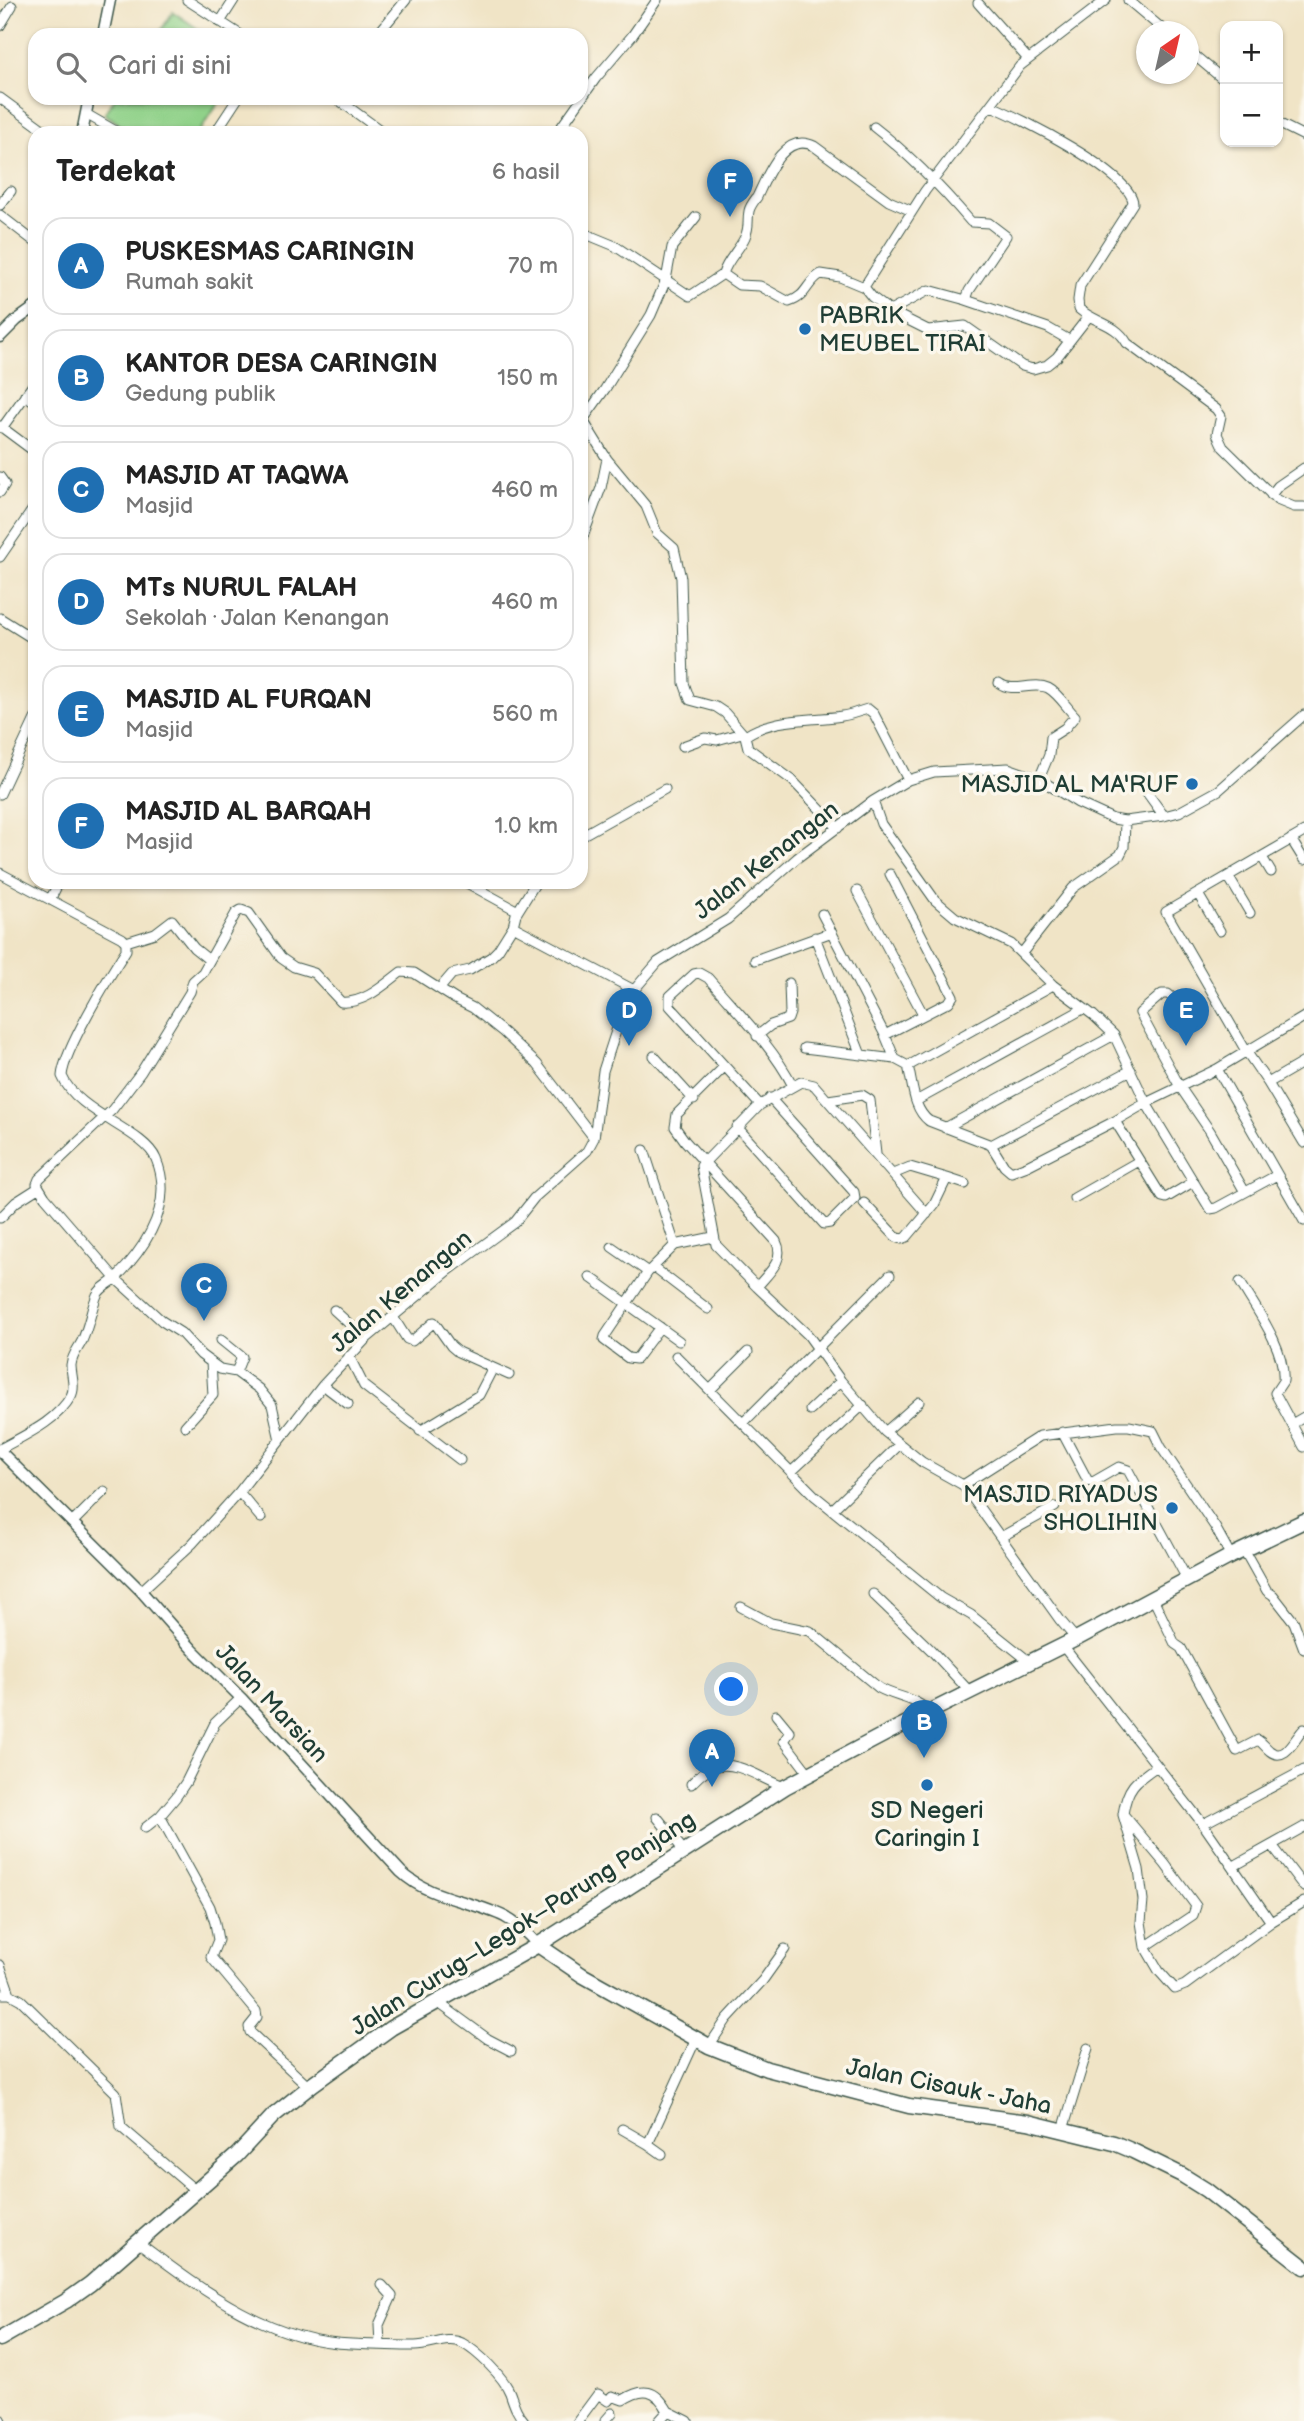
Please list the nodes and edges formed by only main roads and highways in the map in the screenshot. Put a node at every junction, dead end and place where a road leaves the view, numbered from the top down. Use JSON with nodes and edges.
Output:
{"nodes":[{"id":1,"x":1304,"y":1521,"type":"edge"},
{"id":2,"x":538,"y":1945,"type":"junction"},
{"id":3,"x":1304,"y":2267,"type":"edge"},
{"id":4,"x":0,"y":2339,"type":"edge"}],
"edges":[{"from":1,"to":2,"type":"main road","name":"Jalan Curug–Legok–Parung Panjang"},
{"from":2,"to":3,"type":"main road","name":"Jalan Cisauk - Jaha"},
{"from":2,"to":4,"type":"main road","name":"Jalan Curug–Legok–Parung Panjang"}]}
